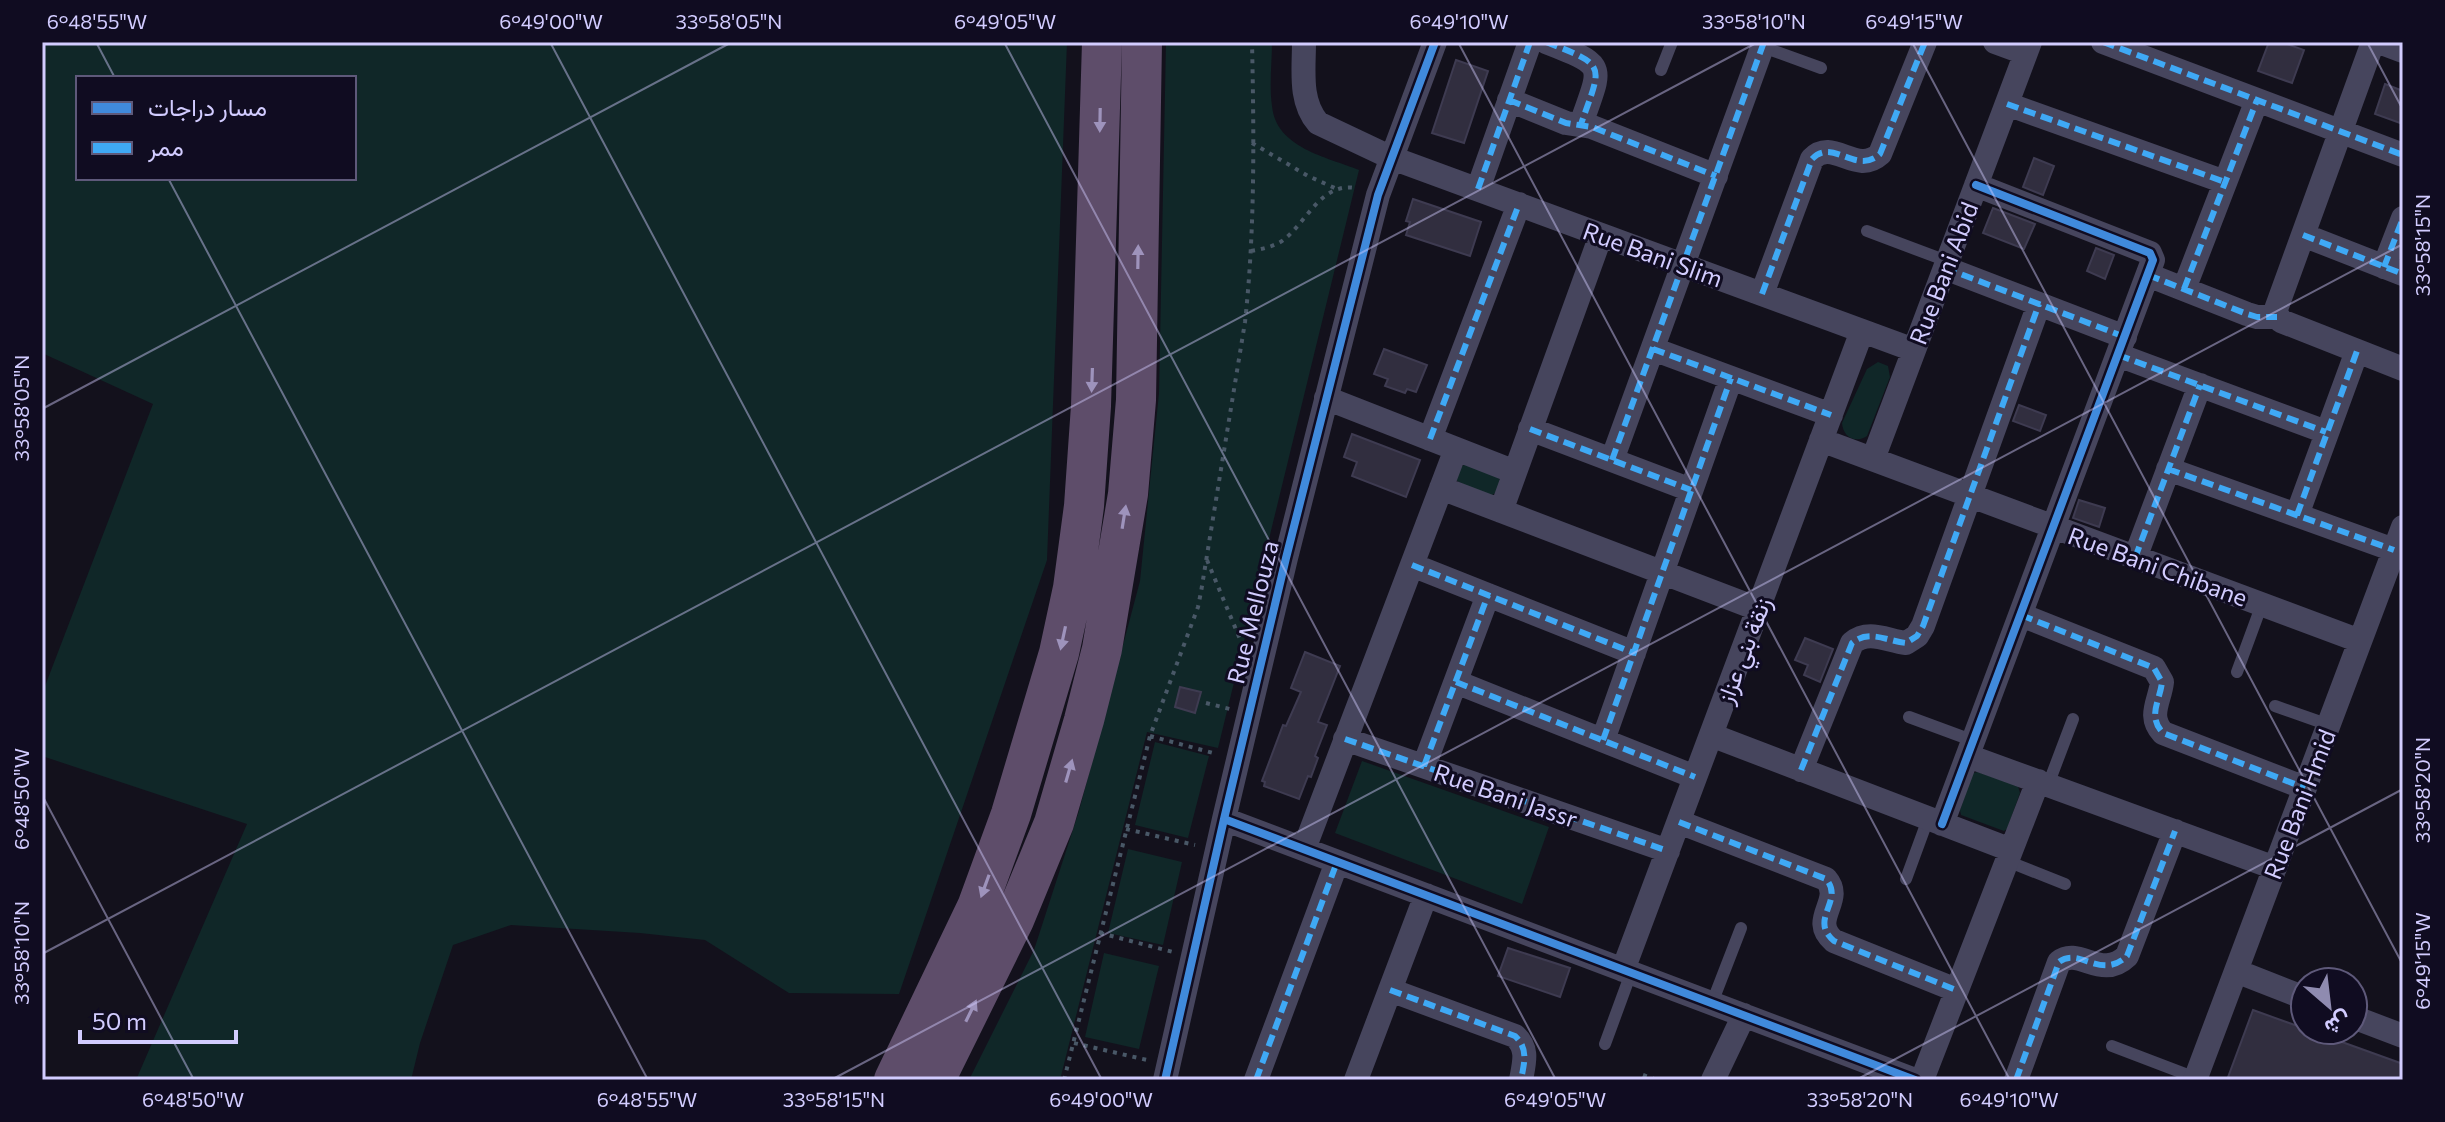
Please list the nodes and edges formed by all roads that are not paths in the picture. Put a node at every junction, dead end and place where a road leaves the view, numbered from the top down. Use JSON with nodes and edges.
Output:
{"nodes":[{"id":1,"x":1102,"y":42,"type":"edge"},
{"id":2,"x":1142,"y":42,"type":"edge"},
{"id":3,"x":1304,"y":42,"type":"edge"},
{"id":4,"x":1435,"y":42,"type":"edge"},
{"id":5,"x":1530,"y":42,"type":"edge"},
{"id":6,"x":1546,"y":42,"type":"edge"},
{"id":7,"x":1672,"y":42,"type":"edge"},
{"id":8,"x":1925,"y":42,"type":"edge"},
{"id":9,"x":1995,"y":42,"type":"edge"},
{"id":10,"x":2103,"y":42,"type":"edge"},
{"id":11,"x":2376,"y":42,"type":"edge"},
{"id":12,"x":1764,"y":45,"type":"edge"},
{"id":13,"x":2028,"y":48,"type":"edge"},
{"id":14,"x":2403,"y":51,"type":"edge"},
{"id":15,"x":1821,"y":68,"type":"dead end"},
{"id":16,"x":1661,"y":70,"type":"dead end"},
{"id":17,"x":1509,"y":100,"type":"junction"},
{"id":18,"x":2257,"y":100,"type":"junction"},
{"id":19,"x":2007,"y":104,"type":"junction"},
{"id":20,"x":1581,"y":124,"type":"junction"},
{"id":21,"x":2341,"y":132,"type":"junction"},
{"id":22,"x":2403,"y":155,"type":"edge"},
{"id":23,"x":1392,"y":158,"type":"junction"},
{"id":24,"x":1716,"y":176,"type":"junction"},
{"id":25,"x":2225,"y":182,"type":"junction"},
{"id":26,"x":1976,"y":185,"type":"junction"},
{"id":27,"x":1478,"y":189,"type":"junction"},
{"id":28,"x":1519,"y":204,"type":"junction"},
{"id":29,"x":2403,"y":218,"type":"edge"},
{"id":30,"x":1867,"y":231,"type":"dead end"},
{"id":31,"x":1601,"y":235,"type":"junction"},
{"id":32,"x":2303,"y":235,"type":"junction"},
{"id":33,"x":1683,"y":265,"type":"junction"},
{"id":34,"x":1946,"y":265,"type":"junction"},
{"id":35,"x":2394,"y":271,"type":"edge"},
{"id":36,"x":2148,"y":275,"type":"junction"},
{"id":37,"x":2184,"y":289,"type":"junction"},
{"id":38,"x":1762,"y":294,"type":"junction"},
{"id":39,"x":2039,"y":304,"type":"junction"},
{"id":40,"x":2277,"y":317,"type":"junction"},
{"id":41,"x":1862,"y":331,"type":"junction"},
{"id":42,"x":2121,"y":346,"type":"junction"},
{"id":43,"x":1653,"y":349,"type":"junction"},
{"id":44,"x":1914,"y":350,"type":"junction"},
{"id":45,"x":2357,"y":351,"type":"junction"},
{"id":46,"x":2403,"y":369,"type":"edge"},
{"id":47,"x":1731,"y":378,"type":"junction"},
{"id":48,"x":2200,"y":385,"type":"junction"},
{"id":49,"x":1326,"y":398,"type":"junction"},
{"id":50,"x":1831,"y":415,"type":"junction"},
{"id":51,"x":1530,"y":429,"type":"junction"},
{"id":52,"x":2326,"y":432,"type":"junction"},
{"id":53,"x":1430,"y":439,"type":"junction"},
{"id":54,"x":1821,"y":440,"type":"junction"},
{"id":55,"x":1456,"y":449,"type":"junction"},
{"id":56,"x":1873,"y":459,"type":"junction"},
{"id":57,"x":1612,"y":460,"type":"junction"},
{"id":58,"x":2168,"y":469,"type":"junction"},
{"id":59,"x":1515,"y":472,"type":"junction"},
{"id":60,"x":1441,"y":488,"type":"junction"},
{"id":61,"x":1691,"y":490,"type":"junction"},
{"id":62,"x":1970,"y":496,"type":"junction"},
{"id":63,"x":1501,"y":511,"type":"junction"},
{"id":64,"x":2297,"y":515,"type":"junction"},
{"id":65,"x":2053,"y":527,"type":"junction"},
{"id":66,"x":2399,"y":539,"type":"edge"},
{"id":67,"x":2135,"y":558,"type":"junction"},
{"id":68,"x":1412,"y":565,"type":"junction"},
{"id":69,"x":1662,"y":572,"type":"junction"},
{"id":70,"x":1488,"y":595,"type":"junction"},
{"id":71,"x":2262,"y":604,"type":"junction"},
{"id":72,"x":1758,"y":609,"type":"junction"},
{"id":73,"x":2021,"y":615,"type":"junction"},
{"id":74,"x":2360,"y":641,"type":"junction"},
{"id":75,"x":1634,"y":653,"type":"junction"},
{"id":76,"x":2237,"y":672,"type":"dead end"},
{"id":77,"x":1456,"y":682,"type":"junction"},
{"id":78,"x":2275,"y":706,"type":"dead end"},
{"id":79,"x":1909,"y":717,"type":"dead end"},
{"id":80,"x":2073,"y":719,"type":"dead end"},
{"id":81,"x":2329,"y":725,"type":"junction"},
{"id":82,"x":1711,"y":735,"type":"junction"},
{"id":83,"x":1345,"y":739,"type":"junction"},
{"id":84,"x":1603,"y":740,"type":"junction"},
{"id":85,"x":1971,"y":749,"type":"junction"},
{"id":86,"x":1424,"y":766,"type":"junction"},
{"id":87,"x":1801,"y":770,"type":"junction"},
{"id":88,"x":1695,"y":777,"type":"junction"},
{"id":89,"x":2043,"y":783,"type":"junction"},
{"id":90,"x":2305,"y":788,"type":"junction"},
{"id":91,"x":1224,"y":819,"type":"junction"},
{"id":92,"x":1679,"y":822,"type":"junction"},
{"id":93,"x":1935,"y":822,"type":"junction"},
{"id":94,"x":2175,"y":831,"type":"junction"},
{"id":95,"x":1304,"y":849,"type":"junction"},
{"id":96,"x":1668,"y":851,"type":"junction"},
{"id":97,"x":2009,"y":856,"type":"junction"},
{"id":98,"x":1337,"y":862,"type":"junction"},
{"id":99,"x":2275,"y":868,"type":"junction"},
{"id":100,"x":1906,"y":879,"type":"dead end"},
{"id":101,"x":2065,"y":884,"type":"dead end"},
{"id":102,"x":1426,"y":895,"type":"junction"},
{"id":103,"x":1741,"y":928,"type":"dead end"},
{"id":104,"x":2236,"y":971,"type":"junction"},
{"id":105,"x":1627,"y":972,"type":"junction"},
{"id":106,"x":1390,"y":990,"type":"junction"},
{"id":107,"x":1956,"y":990,"type":"junction"},
{"id":108,"x":2289,"y":992,"type":"edge"},
{"id":109,"x":1712,"y":1003,"type":"junction"},
{"id":110,"x":1744,"y":1015,"type":"junction"},
{"id":111,"x":2369,"y":1023,"type":"edge"},
{"id":112,"x":2403,"y":1036,"type":"edge"},
{"id":113,"x":1605,"y":1044,"type":"dead end"},
{"id":114,"x":2112,"y":1046,"type":"dead end"},
{"id":115,"x":2195,"y":1079,"type":"edge"},
{"id":116,"x":894,"y":1080,"type":"edge"},
{"id":117,"x":935,"y":1080,"type":"edge"},
{"id":118,"x":1165,"y":1080,"type":"edge"},
{"id":119,"x":1256,"y":1080,"type":"edge"},
{"id":120,"x":1356,"y":1080,"type":"edge"},
{"id":121,"x":1521,"y":1080,"type":"edge"},
{"id":122,"x":1713,"y":1080,"type":"edge"},
{"id":123,"x":1915,"y":1080,"type":"edge"},
{"id":124,"x":1922,"y":1080,"type":"edge"},
{"id":125,"x":2016,"y":1080,"type":"edge"}],
"edges":[{"from":1,"to":116,"type":"highway","one_way":true},
{"from":117,"to":2,"type":"highway","one_way":true},
{"from":3,"to":23,"type":"street"},
{"from":4,"to":23,"type":"street","name":"Rue Mellouza"},
{"from":5,"to":17,"type":"street"},
{"from":6,"to":20,"type":"street"},
{"from":7,"to":16,"type":"lane"},
{"from":8,"to":38,"type":"street"},
{"from":9,"to":13,"type":"street"},
{"from":10,"to":18,"type":"street"},
{"from":11,"to":14,"type":"street"},
{"from":11,"to":21,"type":"street"},
{"from":12,"to":15,"type":"lane"},
{"from":12,"to":24,"type":"street"},
{"from":13,"to":19,"type":"street","name":"Rue Bani Abid"},
{"from":17,"to":20,"type":"street"},
{"from":17,"to":27,"type":"street"},
{"from":18,"to":21,"type":"street"},
{"from":18,"to":25,"type":"street"},
{"from":19,"to":25,"type":"street"},
{"from":19,"to":26,"type":"street","name":"Rue Bani Abid"},
{"from":20,"to":24,"type":"street"},
{"from":21,"to":22,"type":"street"},
{"from":21,"to":32,"type":"street"},
{"from":23,"to":27,"type":"street","name":"Rue Bani Slim"},
{"from":23,"to":49,"type":"street","name":"Rue Mellouza"},
{"from":24,"to":33,"type":"street"},
{"from":25,"to":37,"type":"street"},
{"from":26,"to":34,"type":"street","name":"Rue Bani Abid"},
{"from":26,"to":36,"type":"street"},
{"from":27,"to":28,"type":"street","name":"Rue Bani Slim"},
{"from":28,"to":31,"type":"street","name":"Rue Bani Slim"},
{"from":28,"to":53,"type":"street"},
{"from":29,"to":35,"type":"street"},
{"from":30,"to":34,"type":"lane"},
{"from":31,"to":33,"type":"street","name":"Rue Bani Slim"},
{"from":31,"to":51,"type":"street"},
{"from":32,"to":35,"type":"street"},
{"from":32,"to":40,"type":"street"},
{"from":33,"to":38,"type":"street","name":"Rue Bani Slim"},
{"from":33,"to":43,"type":"street"},
{"from":34,"to":39,"type":"street"},
{"from":34,"to":44,"type":"street","name":"Rue Bani Abid"},
{"from":36,"to":37,"type":"street"},
{"from":36,"to":42,"type":"street"},
{"from":37,"to":40,"type":"street"},
{"from":38,"to":41,"type":"street","name":"Rue Bani Slim"},
{"from":39,"to":42,"type":"street"},
{"from":39,"to":62,"type":"street"},
{"from":40,"to":45,"type":"street"},
{"from":41,"to":44,"type":"street","name":"Rue Bani Slim"},
{"from":41,"to":50,"type":"street","name":"زنقة بني عزاز"},
{"from":42,"to":48,"type":"street"},
{"from":42,"to":65,"type":"street"},
{"from":43,"to":47,"type":"street"},
{"from":43,"to":57,"type":"street"},
{"from":44,"to":56,"type":"street","name":"Rue Bani Abid"},
{"from":45,"to":46,"type":"street"},
{"from":45,"to":52,"type":"street"},
{"from":47,"to":50,"type":"street"},
{"from":47,"to":61,"type":"street"},
{"from":48,"to":52,"type":"street"},
{"from":48,"to":58,"type":"street"},
{"from":49,"to":53,"type":"street"},
{"from":49,"to":91,"type":"street","name":"Rue Mellouza"},
{"from":50,"to":54,"type":"street","name":"زنقة بني عزاز"},
{"from":51,"to":57,"type":"street"},
{"from":51,"to":59,"type":"street"},
{"from":52,"to":64,"type":"street"},
{"from":53,"to":55,"type":"street"},
{"from":54,"to":56,"type":"street","name":"Rue Bani Chibane"},
{"from":54,"to":72,"type":"street","name":"زنقة بني عزاز"},
{"from":55,"to":59,"type":"street"},
{"from":55,"to":60,"type":"street"},
{"from":56,"to":62,"type":"street","name":"Rue Bani Chibane"},
{"from":57,"to":61,"type":"street"},
{"from":58,"to":64,"type":"street"},
{"from":58,"to":67,"type":"street"},
{"from":59,"to":63,"type":"street"},
{"from":60,"to":63,"type":"street"},
{"from":60,"to":68,"type":"street"},
{"from":61,"to":69,"type":"street"},
{"from":62,"to":65,"type":"street","name":"Rue Bani Chibane"},
{"from":62,"to":87,"type":"street"},
{"from":63,"to":69,"type":"street"},
{"from":64,"to":66,"type":"street"},
{"from":65,"to":67,"type":"street","name":"Rue Bani Chibane"},
{"from":65,"to":73,"type":"street"},
{"from":66,"to":74,"type":"street","name":"Rue Bani Hmid"},
{"from":67,"to":71,"type":"street","name":"Rue Bani Chibane"},
{"from":68,"to":70,"type":"street"},
{"from":68,"to":83,"type":"street"},
{"from":69,"to":72,"type":"street"},
{"from":69,"to":75,"type":"street"},
{"from":70,"to":75,"type":"street"},
{"from":70,"to":77,"type":"street"},
{"from":71,"to":74,"type":"street","name":"Rue Bani Chibane"},
{"from":71,"to":76,"type":"lane"},
{"from":72,"to":82,"type":"street","name":"زنقة بني عزاز"},
{"from":73,"to":85,"type":"street"},
{"from":73,"to":90,"type":"street"},
{"from":74,"to":81,"type":"street","name":"Rue Bani Hmid"},
{"from":75,"to":84,"type":"street"},
{"from":77,"to":84,"type":"street"},
{"from":77,"to":86,"type":"street"},
{"from":78,"to":81,"type":"lane"},
{"from":79,"to":85,"type":"lane"},
{"from":80,"to":89,"type":"lane"},
{"from":81,"to":90,"type":"street","name":"Rue Bani Hmid"},
{"from":82,"to":87,"type":"street"},
{"from":82,"to":88,"type":"street","name":"زنقة بني عزاز"},
{"from":83,"to":86,"type":"street","name":"Rue Bani Jassr"},
{"from":83,"to":95,"type":"street"},
{"from":84,"to":88,"type":"street"},
{"from":85,"to":89,"type":"street"},
{"from":85,"to":93,"type":"street"},
{"from":86,"to":96,"type":"street","name":"Rue Bani Jassr"},
{"from":87,"to":93,"type":"street"},
{"from":88,"to":92,"type":"street","name":"زنقة بني عزاز"},
{"from":89,"to":94,"type":"street"},
{"from":89,"to":97,"type":"street"},
{"from":90,"to":99,"type":"street","name":"Rue Bani Hmid"},
{"from":91,"to":95,"type":"street"},
{"from":91,"to":118,"type":"street","name":"Rue Mellouza"},
{"from":92,"to":96,"type":"street","name":"زنقة بني عزاز"},
{"from":92,"to":107,"type":"street"},
{"from":93,"to":97,"type":"street"},
{"from":93,"to":100,"type":"lane"},
{"from":94,"to":99,"type":"street"},
{"from":94,"to":125,"type":"street"},
{"from":95,"to":98,"type":"street"},
{"from":96,"to":105,"type":"street","name":"زنقة بني عزاز"},
{"from":97,"to":101,"type":"lane"},
{"from":97,"to":107,"type":"street"},
{"from":98,"to":102,"type":"street"},
{"from":98,"to":119,"type":"street"},
{"from":99,"to":104,"type":"street","name":"Rue Bani Hmid"},
{"from":102,"to":105,"type":"street"},
{"from":102,"to":106,"type":"street"},
{"from":103,"to":109,"type":"lane"},
{"from":104,"to":108,"type":"street"},
{"from":104,"to":115,"type":"street","name":"Rue Bani Hmid"},
{"from":105,"to":109,"type":"street"},
{"from":105,"to":113,"type":"lane"},
{"from":106,"to":120,"type":"street"},
{"from":106,"to":121,"type":"street"},
{"from":107,"to":124,"type":"street"},
{"from":109,"to":110,"type":"street"},
{"from":110,"to":122,"type":"street"},
{"from":110,"to":123,"type":"street"},
{"from":111,"to":112,"type":"street"},
{"from":114,"to":115,"type":"lane"}]}
